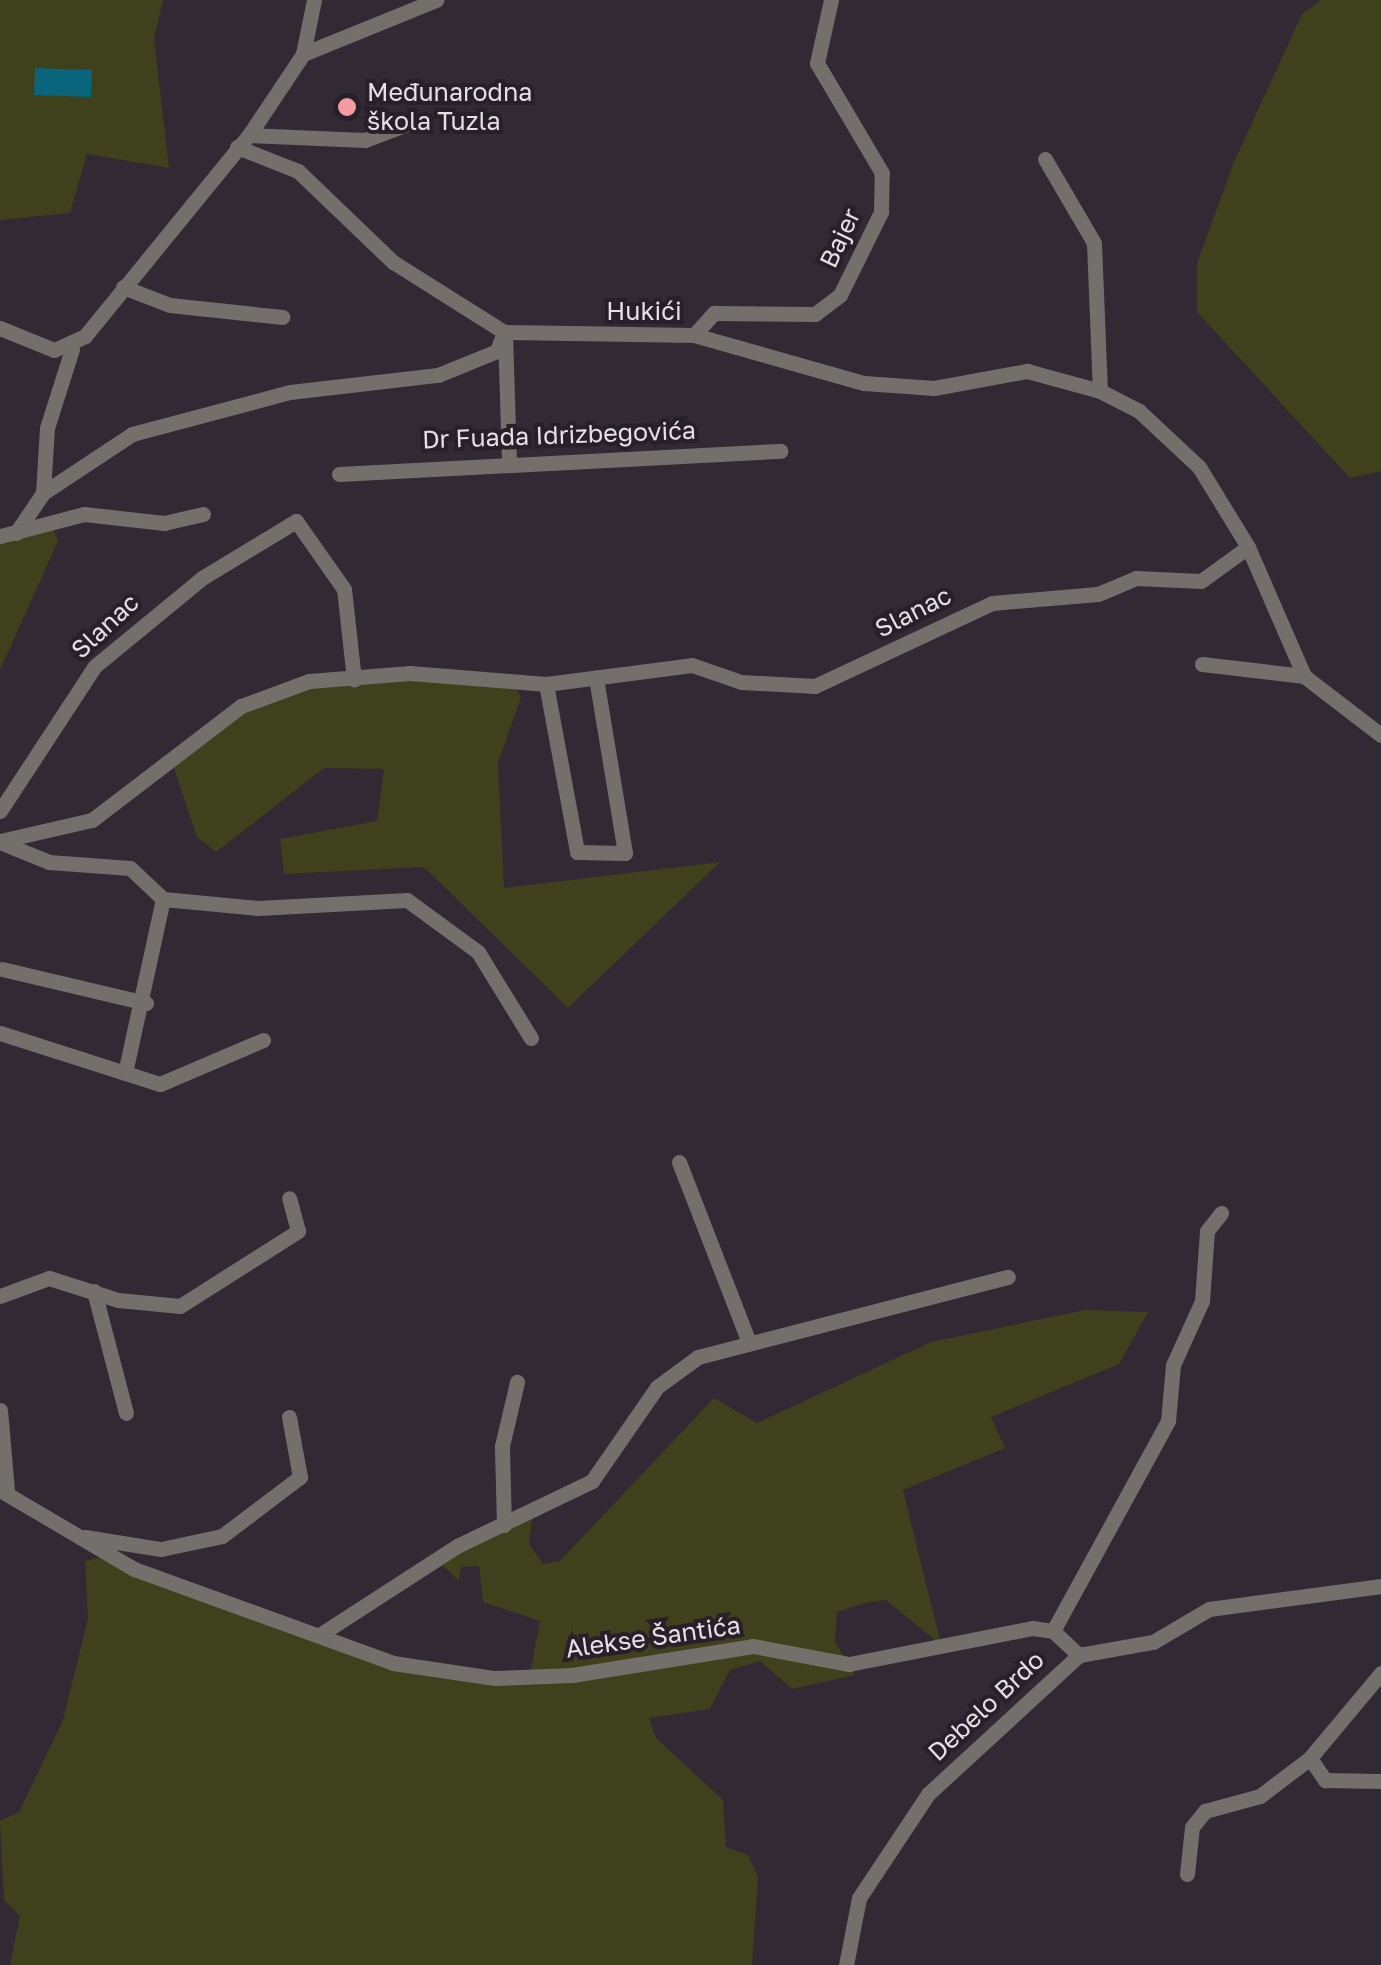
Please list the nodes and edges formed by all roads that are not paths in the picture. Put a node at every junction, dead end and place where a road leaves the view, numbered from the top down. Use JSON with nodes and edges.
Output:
{"nodes":[{"id":1,"x":314,"y":0,"type":"edge"},
{"id":2,"x":436,"y":0,"type":"edge"},
{"id":3,"x":831,"y":0,"type":"edge"},
{"id":4,"x":303,"y":54,"type":"junction"},
{"id":5,"x":413,"y":122,"type":"dead end"},
{"id":6,"x":243,"y":141,"type":"junction"},
{"id":7,"x":1045,"y":159,"type":"dead end"},
{"id":8,"x":123,"y":287,"type":"junction"},
{"id":9,"x":282,"y":318,"type":"dead end"},
{"id":10,"x":0,"y":328,"type":"edge"},
{"id":11,"x":504,"y":332,"type":"junction"},
{"id":12,"x":694,"y":336,"type":"junction"},
{"id":13,"x":72,"y":349,"type":"junction"},
{"id":14,"x":1100,"y":391,"type":"junction"},
{"id":15,"x":780,"y":451,"type":"dead end"},
{"id":16,"x":509,"y":460,"type":"junction"},
{"id":17,"x":340,"y":474,"type":"dead end"},
{"id":18,"x":43,"y":493,"type":"junction"},
{"id":19,"x":202,"y":514,"type":"dead end"},
{"id":20,"x":8,"y":534,"type":"edge"},
{"id":21,"x":1248,"y":547,"type":"junction"},
{"id":22,"x":1202,"y":664,"type":"dead end"},
{"id":23,"x":1304,"y":676,"type":"junction"},
{"id":24,"x":596,"y":677,"type":"junction"},
{"id":25,"x":354,"y":679,"type":"junction"},
{"id":26,"x":546,"y":684,"type":"junction"},
{"id":27,"x":1381,"y":735,"type":"edge"},
{"id":28,"x":0,"y":812,"type":"edge"},
{"id":29,"x":0,"y":842,"type":"edge"},
{"id":30,"x":163,"y":899,"type":"junction"},
{"id":31,"x":2,"y":968,"type":"edge"},
{"id":32,"x":146,"y":1003,"type":"junction"},
{"id":33,"x":0,"y":1033,"type":"edge"},
{"id":34,"x":531,"y":1038,"type":"dead end"},
{"id":35,"x":263,"y":1040,"type":"dead end"},
{"id":36,"x":125,"y":1073,"type":"junction"},
{"id":37,"x":679,"y":1162,"type":"dead end"},
{"id":38,"x":289,"y":1198,"type":"dead end"},
{"id":39,"x":1221,"y":1213,"type":"dead end"},
{"id":40,"x":1008,"y":1278,"type":"dead end"},
{"id":41,"x":94,"y":1291,"type":"junction"},
{"id":42,"x":0,"y":1296,"type":"edge"},
{"id":43,"x":748,"y":1340,"type":"junction"},
{"id":44,"x":517,"y":1382,"type":"dead end"},
{"id":45,"x":0,"y":1410,"type":"edge"},
{"id":46,"x":126,"y":1412,"type":"dead end"},
{"id":47,"x":289,"y":1417,"type":"dead end"},
{"id":48,"x":3,"y":1490,"type":"edge"},
{"id":49,"x":504,"y":1525,"type":"junction"},
{"id":50,"x":81,"y":1536,"type":"junction"},
{"id":51,"x":1381,"y":1586,"type":"edge"},
{"id":52,"x":1053,"y":1631,"type":"junction"},
{"id":53,"x":321,"y":1634,"type":"junction"},
{"id":54,"x":1079,"y":1655,"type":"junction"},
{"id":55,"x":1381,"y":1673,"type":"edge"},
{"id":56,"x":1310,"y":1758,"type":"junction"},
{"id":57,"x":1381,"y":1781,"type":"edge"},
{"id":58,"x":1187,"y":1874,"type":"dead end"},
{"id":59,"x":846,"y":1965,"type":"edge"}],
"edges":[{"from":1,"to":4,"type":"street"},
{"from":2,"to":4,"type":"street"},
{"from":3,"to":12,"type":"street","name":"Bajer"},
{"from":4,"to":6,"type":"street"},
{"from":5,"to":6,"type":"street"},
{"from":6,"to":8,"type":"street"},
{"from":6,"to":11,"type":"street"},
{"from":7,"to":14,"type":"street"},
{"from":8,"to":9,"type":"street"},
{"from":8,"to":13,"type":"street"},
{"from":10,"to":13,"type":"street"},
{"from":11,"to":12,"type":"street","name":"Hukići"},
{"from":11,"to":16,"type":"street"},
{"from":11,"to":18,"type":"street"},
{"from":12,"to":14,"type":"street","name":"Hukići"},
{"from":13,"to":18,"type":"street"},
{"from":14,"to":21,"type":"street","name":"Hukići"},
{"from":15,"to":16,"type":"street","name":"Dr Fuada Idrizbegovića"},
{"from":16,"to":17,"type":"street","name":"Dr Fuada Idrizbegovića"},
{"from":18,"to":20,"type":"street"},
{"from":19,"to":20,"type":"street"},
{"from":21,"to":23,"type":"street","name":"Hukići"},
{"from":21,"to":24,"type":"street","name":"Slanac"},
{"from":22,"to":23,"type":"street"},
{"from":23,"to":27,"type":"street","name":"Hukići"},
{"from":24,"to":26,"type":"street","name":"Slanac"},
{"from":24,"to":26,"type":"street"},
{"from":25,"to":26,"type":"street","name":"Slanac"},
{"from":25,"to":28,"type":"street","name":"Slanac"},
{"from":25,"to":29,"type":"street","name":"Slanac"},
{"from":29,"to":30,"type":"street","name":"Slanac"},
{"from":30,"to":32,"type":"street"},
{"from":30,"to":34,"type":"street"},
{"from":31,"to":32,"type":"street"},
{"from":32,"to":36,"type":"street"},
{"from":33,"to":36,"type":"street"},
{"from":35,"to":36,"type":"street"},
{"from":37,"to":43,"type":"street"},
{"from":38,"to":41,"type":"street"},
{"from":39,"to":52,"type":"street"},
{"from":40,"to":43,"type":"street"},
{"from":41,"to":42,"type":"street"},
{"from":41,"to":46,"type":"street"},
{"from":43,"to":49,"type":"street"},
{"from":44,"to":49,"type":"street"},
{"from":45,"to":48,"type":"street","name":"Alekse Šantića"},
{"from":47,"to":50,"type":"street","name":"Alekse Šantića"},
{"from":48,"to":50,"type":"street","name":"Alekse Šantića"},
{"from":49,"to":53,"type":"street"},
{"from":50,"to":53,"type":"street","name":"Alekse Šantića"},
{"from":51,"to":54,"type":"street","name":"Debelo Brdo"},
{"from":52,"to":53,"type":"street","name":"Alekse Šantića"},
{"from":52,"to":54,"type":"street"},
{"from":54,"to":59,"type":"street","name":"Debelo Brdo"},
{"from":55,"to":56,"type":"street"},
{"from":56,"to":57,"type":"street"},
{"from":56,"to":58,"type":"street"}]}
